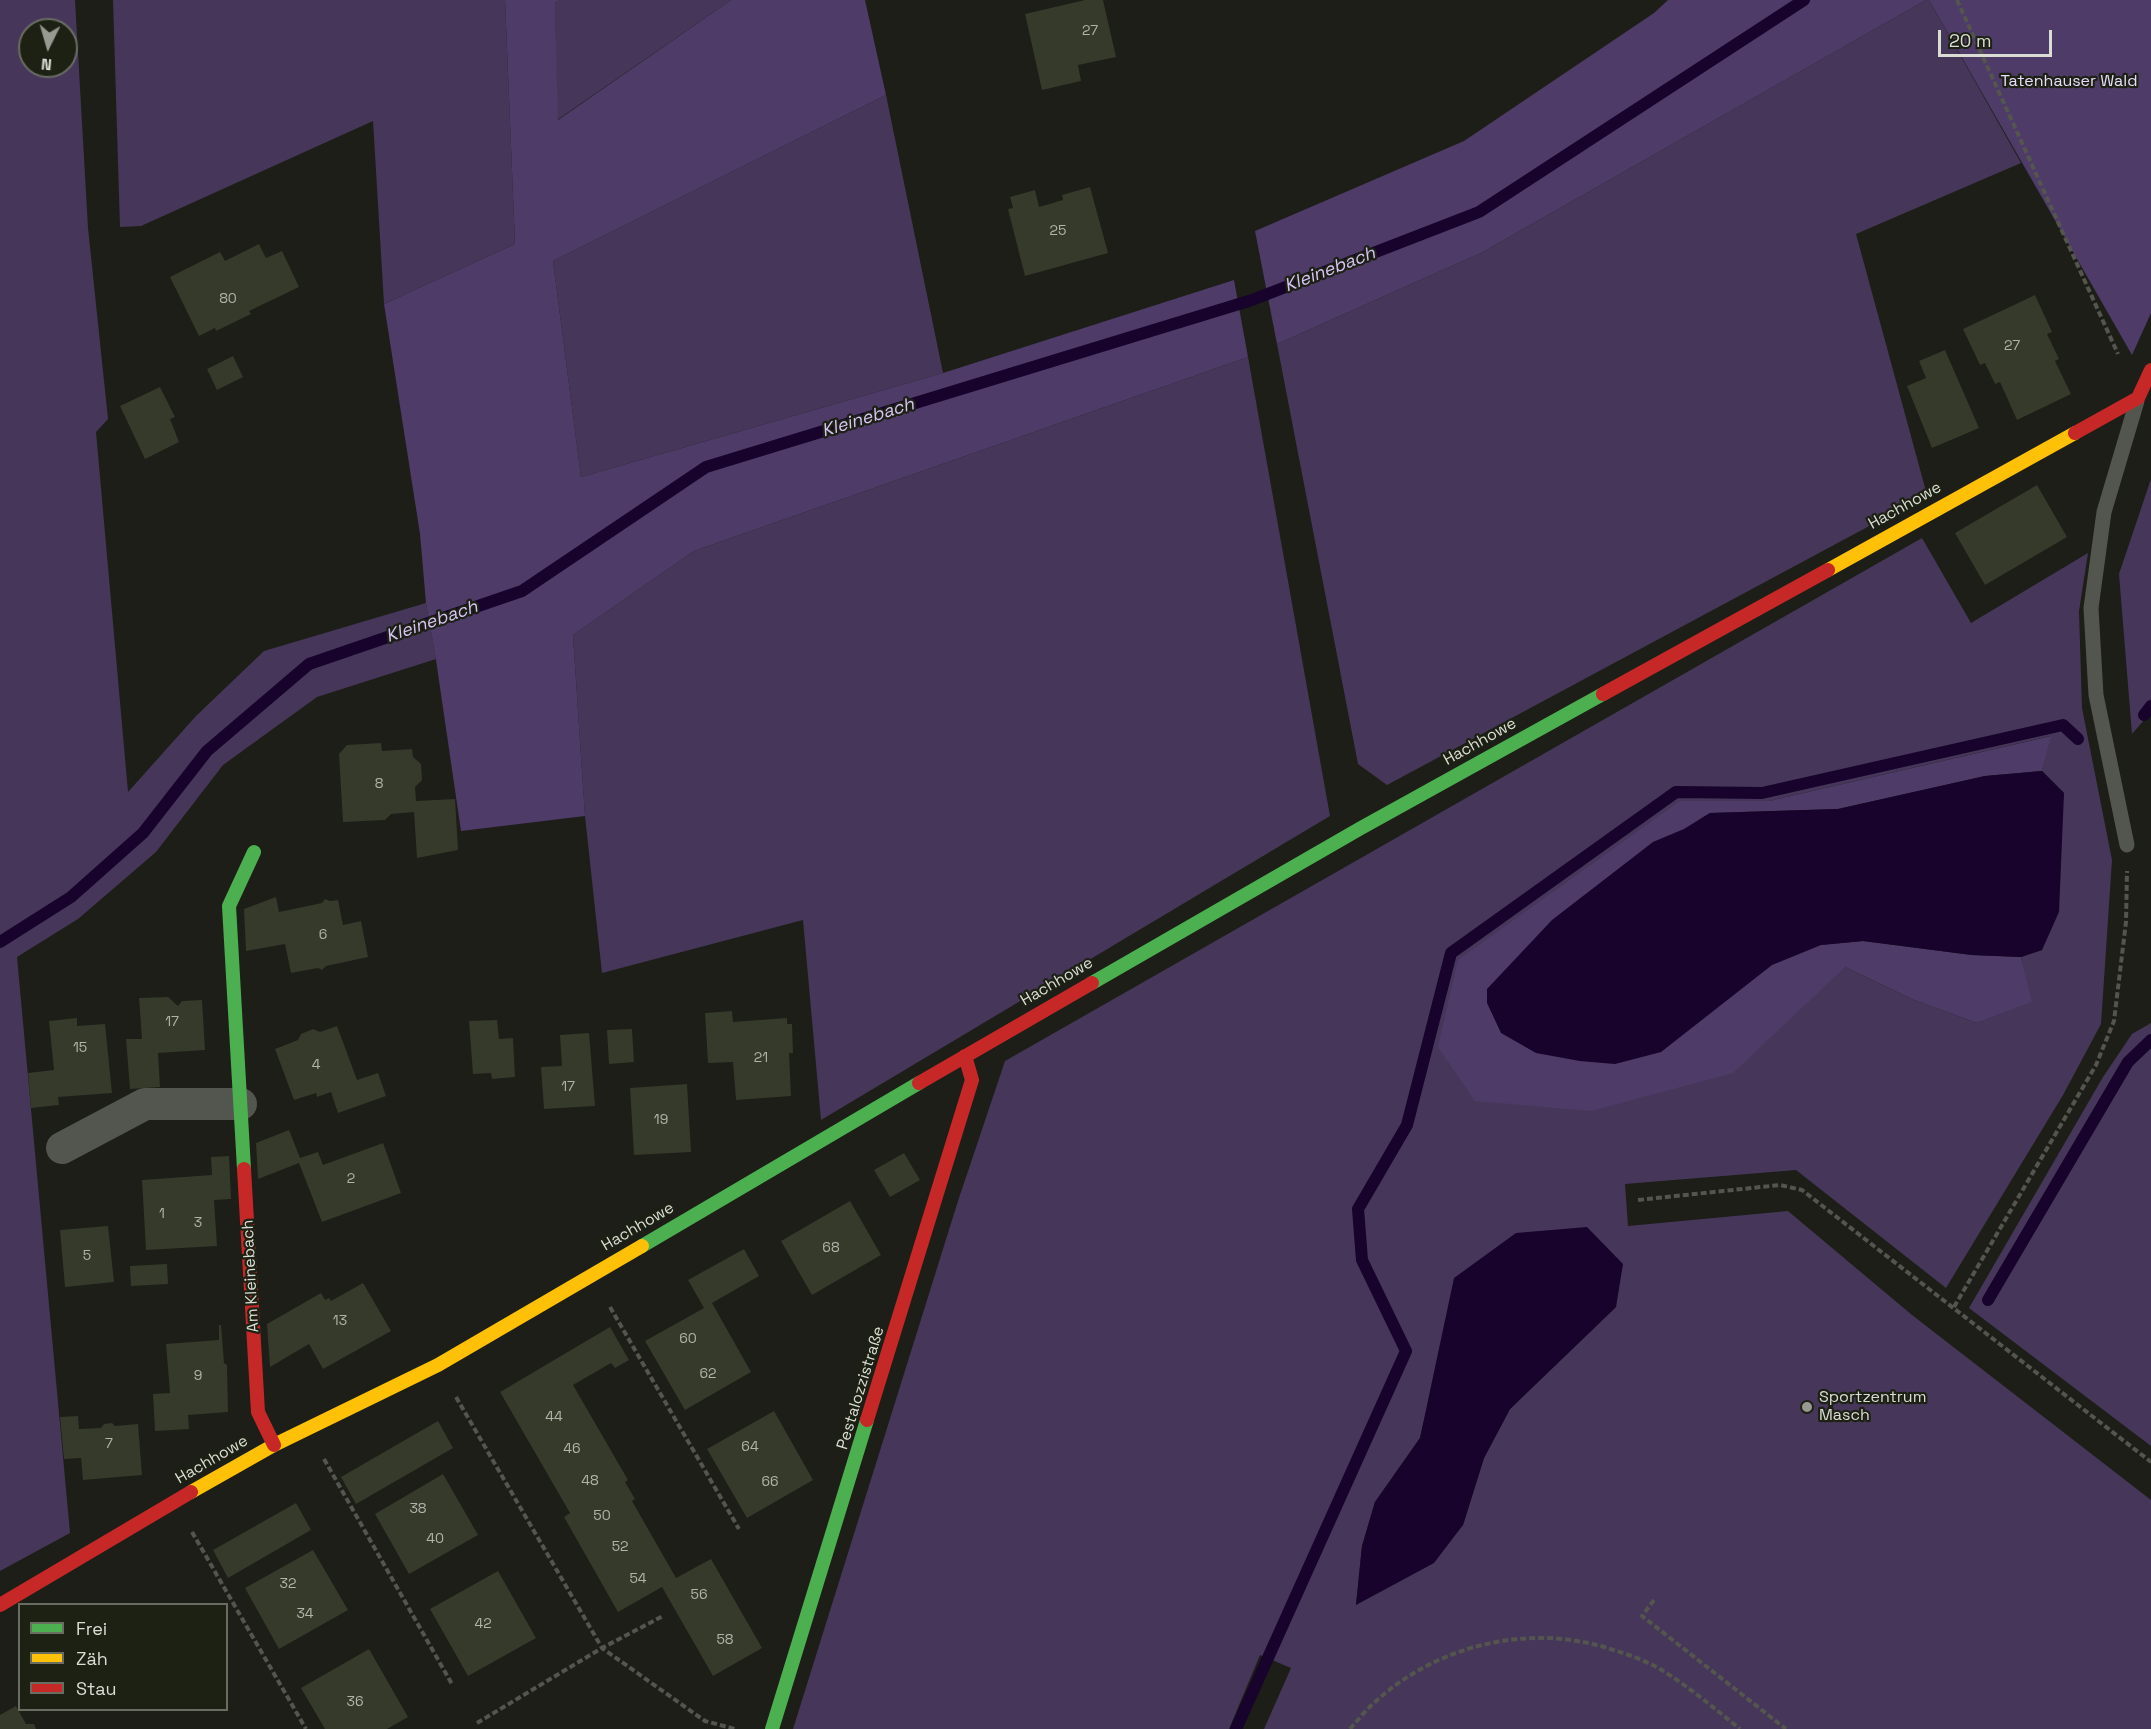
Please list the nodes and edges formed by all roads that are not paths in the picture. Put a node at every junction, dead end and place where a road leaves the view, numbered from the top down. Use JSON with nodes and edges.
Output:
{"nodes":[{"id":1,"x":2151,"y":370,"type":"edge"},
{"id":2,"x":2138,"y":398,"type":"junction"},
{"id":3,"x":2127,"y":845,"type":"road end"},
{"id":4,"x":254,"y":852,"type":"dead end"},
{"id":5,"x":965,"y":1056,"type":"junction"},
{"id":6,"x":241,"y":1104,"type":"junction"},
{"id":7,"x":62,"y":1148,"type":"dead end"},
{"id":8,"x":274,"y":1445,"type":"junction"},
{"id":9,"x":0,"y":1605,"type":"edge"},
{"id":10,"x":772,"y":1729,"type":"edge"}],
"edges":[{"from":1,"to":2,"type":"street"},
{"from":2,"to":3,"type":"lane"},
{"from":2,"to":5,"type":"street","name":"Hachhowe"},
{"from":4,"to":6,"type":"street","name":"Am Kleinebach"},
{"from":5,"to":8,"type":"street","name":"Hachhowe"},
{"from":5,"to":10,"type":"street","name":"Pestalozzistraße"},
{"from":6,"to":7,"type":"street"},
{"from":6,"to":8,"type":"street","name":"Am Kleinebach"},
{"from":8,"to":9,"type":"street","name":"Hachhowe"}]}
